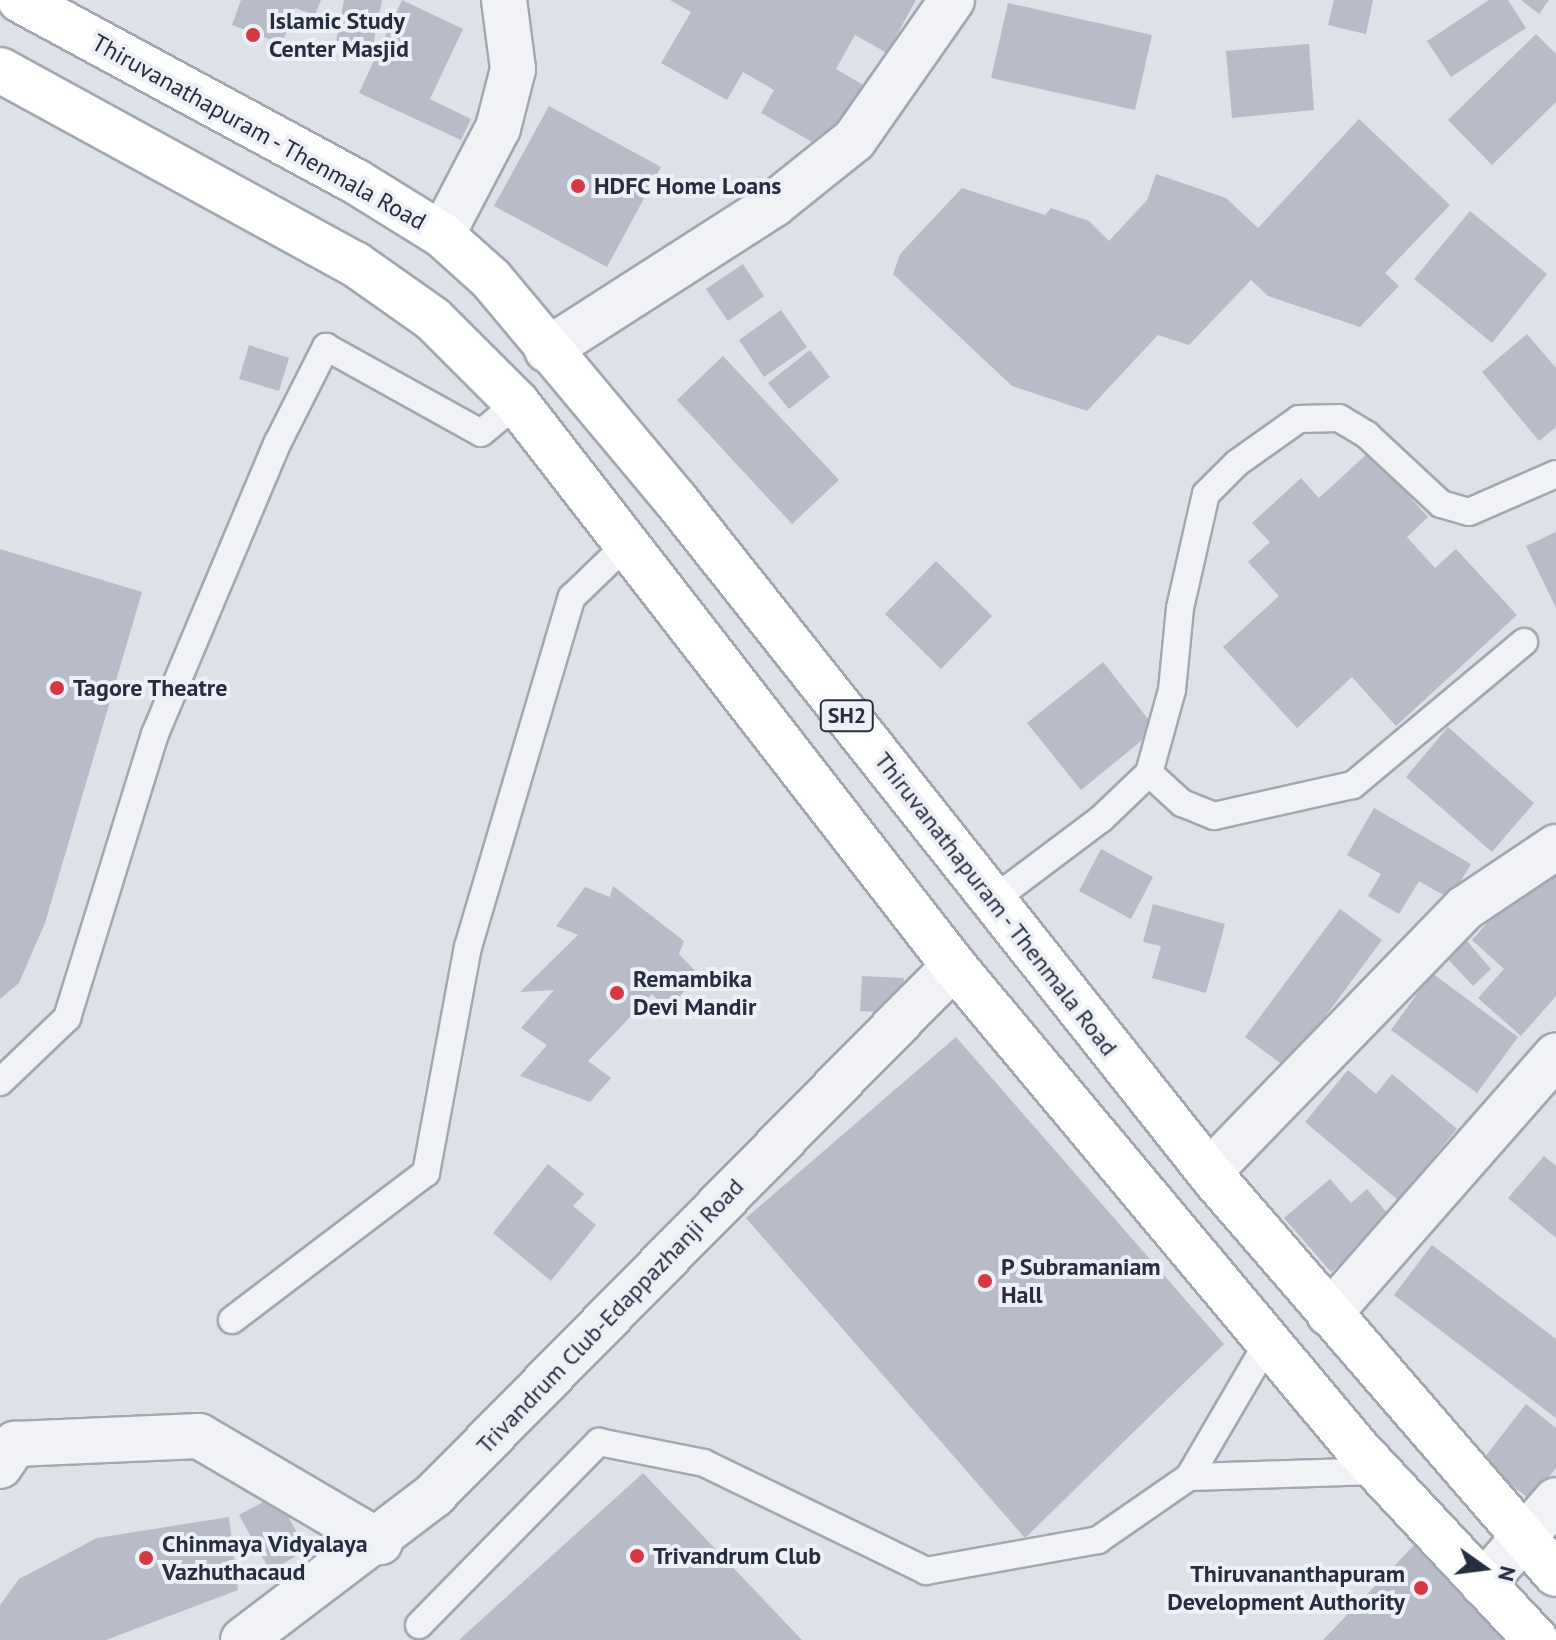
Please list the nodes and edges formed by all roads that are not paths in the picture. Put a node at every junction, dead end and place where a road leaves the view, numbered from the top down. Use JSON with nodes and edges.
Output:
{"nodes":[{"id":1,"x":20,"y":0,"type":"edge"},
{"id":2,"x":504,"y":0,"type":"edge"},
{"id":3,"x":952,"y":0,"type":"edge"},
{"id":4,"x":0,"y":70,"type":"edge"},
{"id":5,"x":442,"y":235,"type":"junction"},
{"id":6,"x":547,"y":350,"type":"junction"},
{"id":7,"x":517,"y":403,"type":"junction"},
{"id":8,"x":1556,"y":474,"type":"edge"},
{"id":9,"x":629,"y":542,"type":"junction"},
{"id":10,"x":1524,"y":642,"type":"dead end"},
{"id":11,"x":1149,"y":773,"type":"junction"},
{"id":12,"x":1556,"y":847,"type":"edge"},
{"id":13,"x":993,"y":900,"type":"junction"},
{"id":14,"x":954,"y":966,"type":"junction"},
{"id":15,"x":1556,"y":1056,"type":"edge"},
{"id":16,"x":0,"y":1082,"type":"edge"},
{"id":17,"x":1209,"y":1172,"type":"junction"},
{"id":18,"x":1329,"y":1314,"type":"junction"},
{"id":19,"x":232,"y":1320,"type":"dead end"},
{"id":20,"x":1268,"y":1342,"type":"junction"},
{"id":21,"x":0,"y":1466,"type":"edge"},
{"id":22,"x":1379,"y":1471,"type":"junction"},
{"id":23,"x":1189,"y":1477,"type":"junction"},
{"id":24,"x":1556,"y":1500,"type":"edge"},
{"id":25,"x":1524,"y":1538,"type":"junction"},
{"id":26,"x":380,"y":1542,"type":"junction"},
{"id":27,"x":1556,"y":1574,"type":"edge"},
{"id":28,"x":1483,"y":1584,"type":"junction"},
{"id":29,"x":419,"y":1625,"type":"dead end"},
{"id":30,"x":243,"y":1640,"type":"edge"},
{"id":31,"x":1536,"y":1640,"type":"edge"}],
"edges":[{"from":1,"to":5,"type":"main road","name":"Thiruvanathapuram - Thenmala Road","number":"SH2"},
{"from":2,"to":5,"type":"street"},
{"from":3,"to":6,"type":"street"},
{"from":4,"to":7,"type":"main road"},
{"from":5,"to":6,"type":"main road","name":"Thiruvanathapuram - Thenmala Road","number":"SH2"},
{"from":6,"to":13,"type":"main road","name":"Thiruvanathapuram - Thenmala Road","number":"SH2"},
{"from":7,"to":9,"type":"main road"},
{"from":7,"to":16,"type":"lane"},
{"from":8,"to":11,"type":"lane"},
{"from":9,"to":14,"type":"main road"},
{"from":9,"to":19,"type":"lane"},
{"from":10,"to":11,"type":"lane"},
{"from":11,"to":13,"type":"lane"},
{"from":12,"to":17,"type":"street"},
{"from":13,"to":17,"type":"main road","name":"Thiruvanathapuram - Thenmala Road","number":"SH2"},
{"from":14,"to":20,"type":"main road"},
{"from":14,"to":26,"type":"street","name":"Trivandrum Club-Edappazhanji Road"},
{"from":15,"to":18,"type":"street"},
{"from":17,"to":18,"type":"main road","name":"Thiruvanathapuram - Thenmala Road","number":"SH2"},
{"from":18,"to":25,"type":"main road","name":"Thiruvanathapuram - Thenmala Road","number":"SH2"},
{"from":20,"to":22,"type":"main road"},
{"from":20,"to":23,"type":"lane"},
{"from":21,"to":26,"type":"street"},
{"from":22,"to":23,"type":"lane"},
{"from":22,"to":28,"type":"main road"},
{"from":23,"to":29,"type":"lane"},
{"from":24,"to":25,"type":"street"},
{"from":25,"to":27,"type":"main road","name":"Thiruvanathapuram - Thenmala Road","number":"SH2"},
{"from":25,"to":28,"type":"street"},
{"from":26,"to":30,"type":"street","name":"Trivandrum Club-Edappazhanji Road"},
{"from":28,"to":31,"type":"main road"}]}
